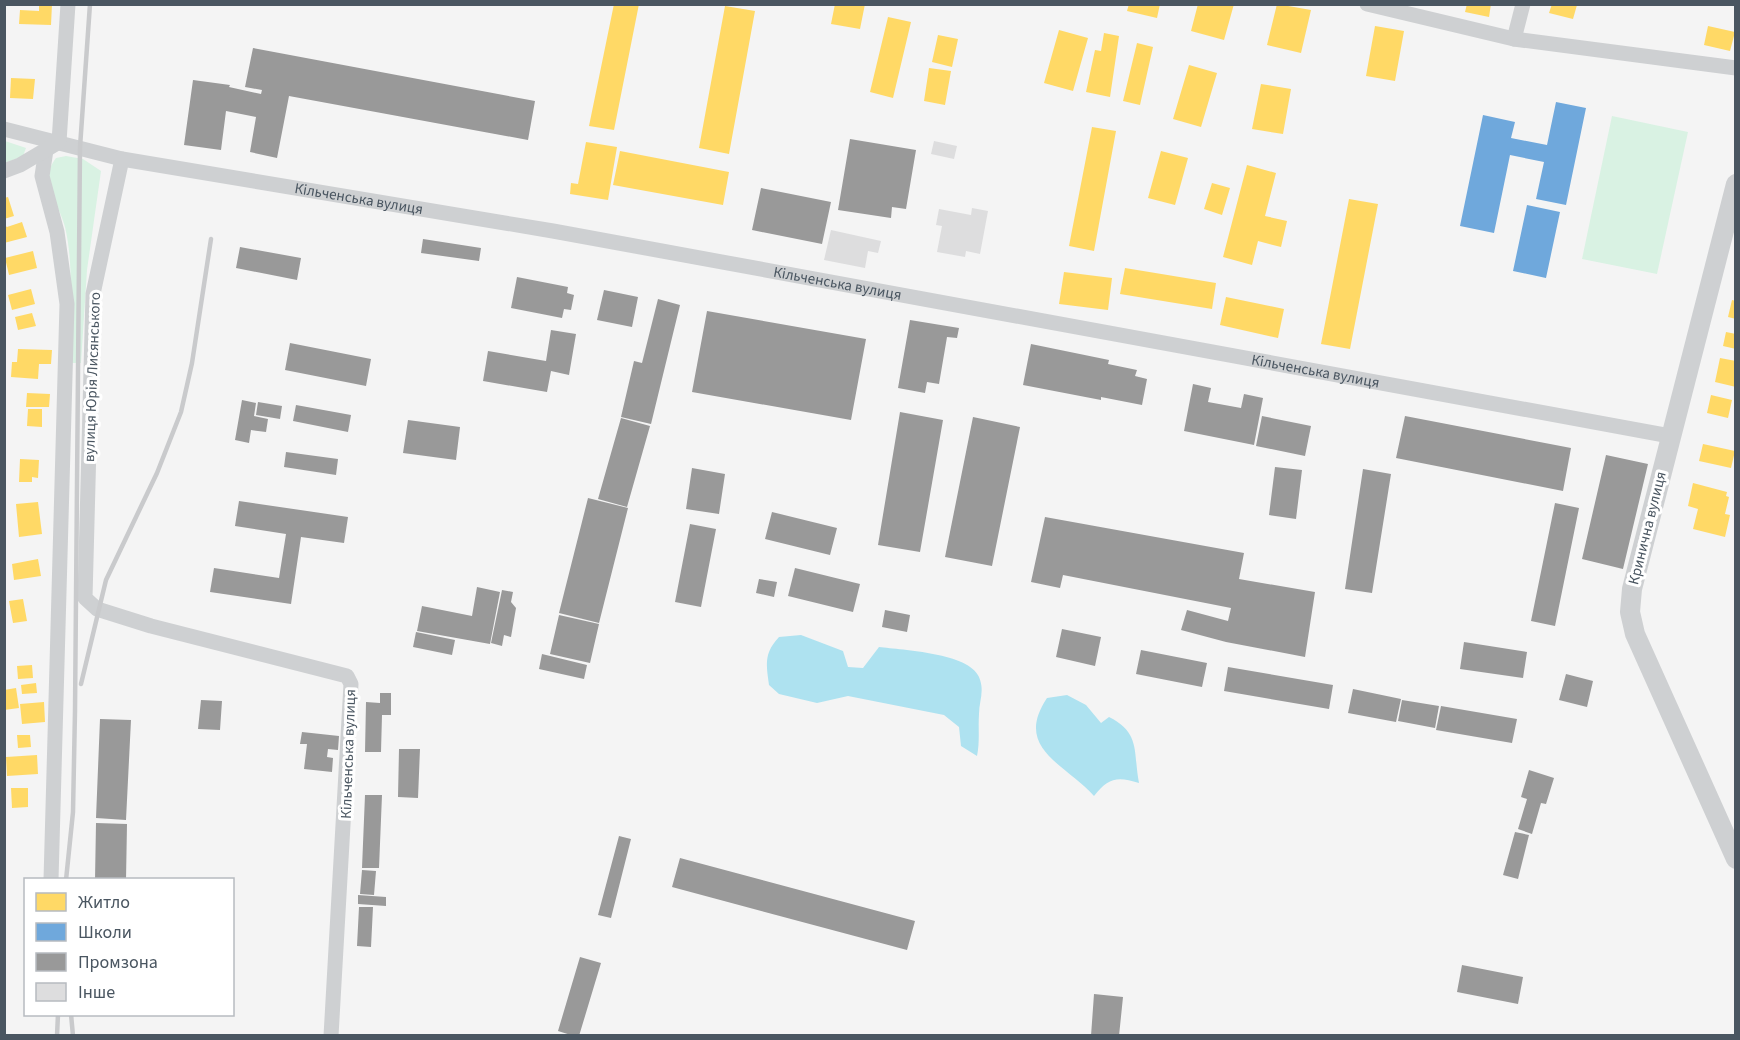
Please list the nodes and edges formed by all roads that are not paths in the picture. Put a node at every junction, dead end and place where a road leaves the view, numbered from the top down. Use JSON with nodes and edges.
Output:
{"nodes":[{"id":1,"x":68,"y":4,"type":"edge"},
{"id":2,"x":1367,"y":4,"type":"edge"},
{"id":3,"x":1523,"y":4,"type":"edge"},
{"id":4,"x":1514,"y":39,"type":"junction"},
{"id":5,"x":1736,"y":68,"type":"edge"},
{"id":6,"x":4,"y":129,"type":"edge"},
{"id":7,"x":52,"y":146,"type":"junction"},
{"id":8,"x":122,"y":159,"type":"junction"},
{"id":9,"x":4,"y":171,"type":"edge"},
{"id":10,"x":1736,"y":184,"type":"edge"},
{"id":11,"x":1670,"y":436,"type":"junction"},
{"id":12,"x":85,"y":598,"type":"joint"},
{"id":13,"x":1736,"y":859,"type":"edge"},
{"id":14,"x":51,"y":878,"type":"edge"},
{"id":15,"x":332,"y":1035,"type":"edge"}],
"edges":[{"from":1,"to":7,"type":"street"},
{"from":2,"to":4,"type":"street"},
{"from":3,"to":4,"type":"street"},
{"from":4,"to":5,"type":"street"},
{"from":6,"to":7,"type":"street","name":"Кільченська вулиця"},
{"from":7,"to":8,"type":"street","name":"Кільченська вулиця"},
{"from":7,"to":9,"type":"street"},
{"from":7,"to":14,"type":"street"},
{"from":8,"to":11,"type":"street","name":"Кільченська вулиця"},
{"from":8,"to":12,"type":"street","name":"вулиця Юрія Лисянського"},
{"from":10,"to":11,"type":"street","name":"Кринична вулиця"},
{"from":11,"to":13,"type":"street","name":"Кринична вулиця"},
{"from":12,"to":15,"type":"street","name":"Кільченська вулиця"}]}
